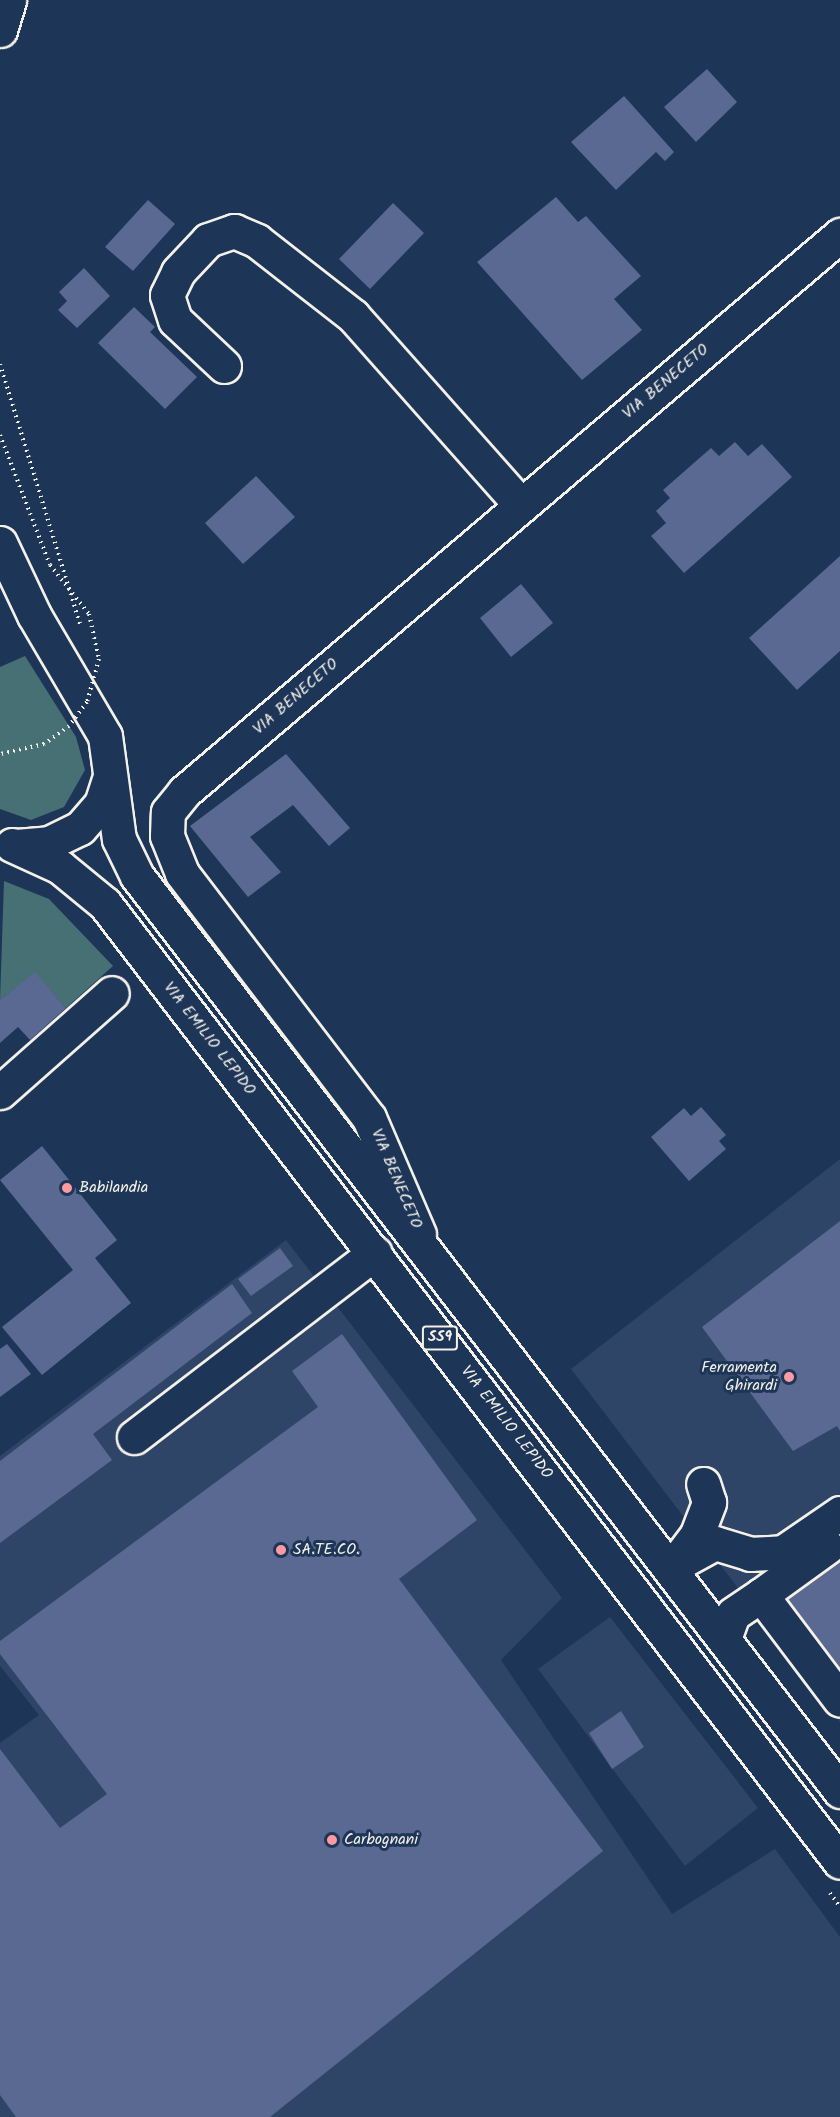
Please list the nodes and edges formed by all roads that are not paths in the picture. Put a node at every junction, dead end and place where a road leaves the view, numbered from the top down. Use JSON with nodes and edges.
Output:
{"nodes":[{"id":1,"x":9,"y":0,"type":"edge"},
{"id":2,"x":0,"y":30,"type":"edge"},
{"id":3,"x":840,"y":236,"type":"edge"},
{"id":4,"x":224,"y":366,"type":"dead end"},
{"id":5,"x":521,"y":505,"type":"junction"},
{"id":6,"x":0,"y":543,"type":"edge"},
{"id":7,"x":110,"y":759,"type":"junction"},
{"id":8,"x":4,"y":843,"type":"edge"},
{"id":9,"x":112,"y":993,"type":"dead end"},
{"id":10,"x":0,"y":1092,"type":"edge"},
{"id":11,"x":375,"y":1253,"type":"junction"},
{"id":12,"x":441,"y":1269,"type":"junction"},
{"id":13,"x":134,"y":1437,"type":"dead end"},
{"id":14,"x":703,"y":1484,"type":"dead end"},
{"id":15,"x":840,"y":1514,"type":"edge"},
{"id":16,"x":829,"y":1545,"type":"dead end"},
{"id":17,"x":672,"y":1567,"type":"junction"},
{"id":18,"x":761,"y":1595,"type":"junction"},
{"id":19,"x":725,"y":1636,"type":"junction"},
{"id":20,"x":840,"y":1700,"type":"edge"},
{"id":21,"x":839,"y":1787,"type":"edge"},
{"id":22,"x":840,"y":1862,"type":"edge"}],
"edges":[{"from":1,"to":2,"type":"main road"},
{"from":3,"to":5,"type":"main road","name":"VIA BENECETO"},
{"from":4,"to":5,"type":"main road"},
{"from":5,"to":12,"type":"main road","name":"VIA BENECETO"},
{"from":6,"to":7,"type":"main road"},
{"from":7,"to":8,"type":"main road","name":"VIA EMILIO LEPIDO"},
{"from":7,"to":12,"type":"main road","number":"SS9"},
{"from":8,"to":11,"type":"main road","name":"VIA EMILIO LEPIDO","number":"SS9"},
{"from":9,"to":10,"type":"main road"},
{"from":11,"to":13,"type":"main road"},
{"from":11,"to":22,"type":"main road","name":"VIA EMILIO LEPIDO","number":"SS9"},
{"from":12,"to":17,"type":"main road","number":"SS9"},
{"from":14,"to":17,"type":"main road"},
{"from":15,"to":17,"type":"main road"},
{"from":16,"to":18,"type":"main road"},
{"from":17,"to":19,"type":"main road","number":"SS9"},
{"from":18,"to":19,"type":"main road"},
{"from":18,"to":20,"type":"main road"},
{"from":19,"to":21,"type":"main road","number":"SS9"}]}
